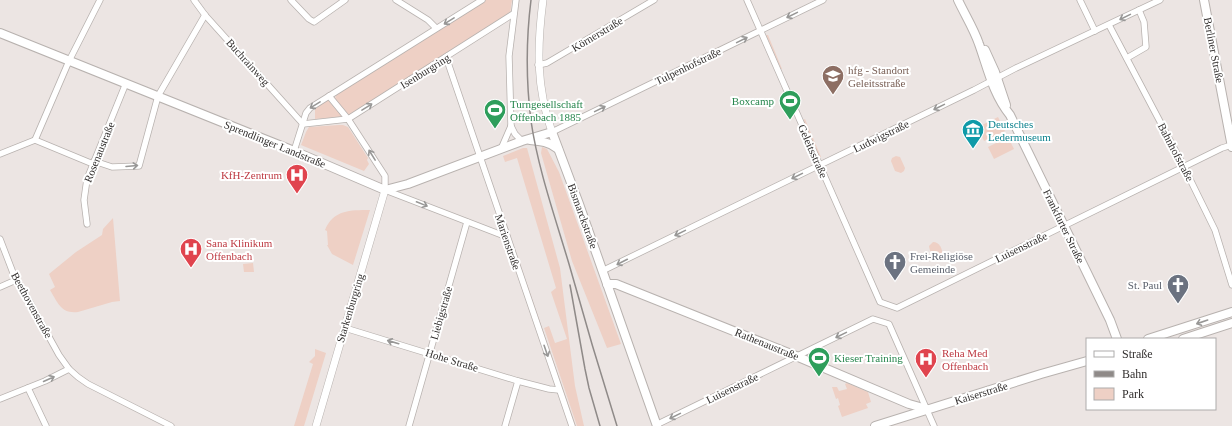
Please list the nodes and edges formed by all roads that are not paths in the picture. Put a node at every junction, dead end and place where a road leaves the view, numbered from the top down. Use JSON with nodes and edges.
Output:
{"nodes":[{"id":1,"x":100,"y":0,"type":"edge"},
{"id":2,"x":194,"y":0,"type":"edge"},
{"id":3,"x":345,"y":0,"type":"edge"},
{"id":4,"x":396,"y":0,"type":"edge"},
{"id":5,"x":482,"y":0,"type":"edge"},
{"id":6,"x":516,"y":0,"type":"edge"},
{"id":7,"x":542,"y":0,"type":"edge"},
{"id":8,"x":654,"y":0,"type":"edge"},
{"id":9,"x":747,"y":0,"type":"edge"},
{"id":10,"x":824,"y":0,"type":"edge"},
{"id":11,"x":958,"y":0,"type":"edge"},
{"id":12,"x":1080,"y":0,"type":"edge"},
{"id":13,"x":1160,"y":0,"type":"edge"},
{"id":14,"x":1204,"y":0,"type":"edge"},
{"id":15,"x":293,"y":1,"type":"edge"},
{"id":16,"x":1139,"y":10,"type":"junction"},
{"id":17,"x":514,"y":14,"type":"junction"},
{"id":18,"x":205,"y":15,"type":"junction"},
{"id":19,"x":502,"y":22,"type":"junction"},
{"id":20,"x":512,"y":25,"type":"junction"},
{"id":21,"x":1109,"y":25,"type":"junction"},
{"id":22,"x":436,"y":28,"type":"junction"},
{"id":23,"x":761,"y":31,"type":"junction"},
{"id":24,"x":1095,"y":31,"type":"junction"},
{"id":25,"x":0,"y":33,"type":"edge"},
{"id":26,"x":446,"y":58,"type":"junction"},
{"id":27,"x":1127,"y":58,"type":"junction"},
{"id":28,"x":69,"y":61,"type":"junction"},
{"id":29,"x":538,"y":65,"type":"junction"},
{"id":30,"x":994,"y":80,"type":"junction"},
{"id":31,"x":126,"y":84,"type":"junction"},
{"id":32,"x":158,"y":96,"type":"junction"},
{"id":33,"x":329,"y":96,"type":"junction"},
{"id":34,"x":348,"y":119,"type":"junction"},
{"id":35,"x":303,"y":124,"type":"junction"},
{"id":36,"x":511,"y":126,"type":"junction"},
{"id":37,"x":552,"y":132,"type":"junction"},
{"id":38,"x":35,"y":140,"type":"junction"},
{"id":39,"x":525,"y":140,"type":"junction"},
{"id":40,"x":1232,"y":146,"type":"edge"},
{"id":41,"x":500,"y":150,"type":"junction"},
{"id":42,"x":559,"y":150,"type":"junction"},
{"id":43,"x":294,"y":151,"type":"junction"},
{"id":44,"x":0,"y":154,"type":"edge"},
{"id":45,"x":480,"y":158,"type":"junction"},
{"id":46,"x":94,"y":162,"type":"junction"},
{"id":47,"x":819,"y":166,"type":"junction"},
{"id":48,"x":1184,"y":167,"type":"junction"},
{"id":49,"x":385,"y":190,"type":"junction"},
{"id":50,"x":467,"y":222,"type":"junction"},
{"id":51,"x":87,"y":224,"type":"dead end"},
{"id":52,"x":1064,"y":226,"type":"junction"},
{"id":53,"x":507,"y":237,"type":"junction"},
{"id":54,"x":0,"y":239,"type":"edge"},
{"id":55,"x":602,"y":272,"type":"junction"},
{"id":56,"x":16,"y":280,"type":"junction"},
{"id":57,"x":607,"y":284,"type":"junction"},
{"id":58,"x":1232,"y":285,"type":"edge"},
{"id":59,"x":0,"y":287,"type":"edge"},
{"id":60,"x":897,"y":308,"type":"joint"},
{"id":61,"x":1232,"y":312,"type":"edge"},
{"id":62,"x":1232,"y":323,"type":"edge"},
{"id":63,"x":345,"y":328,"type":"junction"},
{"id":64,"x":1172,"y":335,"type":"edge"},
{"id":65,"x":1117,"y":338,"type":"edge"},
{"id":66,"x":1154,"y":338,"type":"edge"},
{"id":67,"x":1186,"y":338,"type":"edge"},
{"id":68,"x":430,"y":353,"type":"junction"},
{"id":69,"x":796,"y":356,"type":"junction"},
{"id":70,"x":1086,"y":362,"type":"edge"},
{"id":71,"x":69,"y":369,"type":"junction"},
{"id":72,"x":518,"y":381,"type":"junction"},
{"id":73,"x":28,"y":388,"type":"junction"},
{"id":74,"x":559,"y":390,"type":"junction"},
{"id":75,"x":0,"y":398,"type":"edge"},
{"id":76,"x":927,"y":410,"type":"junction"},
{"id":77,"x":46,"y":426,"type":"edge"},
{"id":78,"x":171,"y":426,"type":"edge"},
{"id":79,"x":316,"y":426,"type":"edge"},
{"id":80,"x":409,"y":426,"type":"edge"},
{"id":81,"x":505,"y":426,"type":"edge"},
{"id":82,"x":572,"y":426,"type":"edge"},
{"id":83,"x":657,"y":426,"type":"edge"},
{"id":84,"x":875,"y":426,"type":"edge"},
{"id":85,"x":934,"y":426,"type":"edge"}],
"edges":[{"from":1,"to":28,"type":"street"},
{"from":2,"to":18,"type":"street","name":"Buchrainweg"},
{"from":3,"to":15,"type":"street"},
{"from":4,"to":22,"type":"street"},
{"from":5,"to":22,"type":"street","one_way":true},
{"from":6,"to":17,"type":"street"},
{"from":7,"to":29,"type":"street","name":"Bismarckstraße"},
{"from":8,"to":29,"type":"street","name":"Körnerstraße"},
{"from":9,"to":23,"type":"street","name":"Geleitsstraße"},
{"from":10,"to":23,"type":"street","name":"Tulpenhofstraße","one_way":true},
{"from":11,"to":30,"type":"main road","name":"Frankfurter Straße"},
{"from":12,"to":24,"type":"street"},
{"from":13,"to":16,"type":"street","name":"Ludwigstraße"},
{"from":14,"to":40,"type":"main road","name":"Berliner Straße"},
{"from":16,"to":21,"type":"street","name":"Ludwigstraße","one_way":true},
{"from":16,"to":27,"type":"street"},
{"from":17,"to":19,"type":"street","name":"Isenburgring"},
{"from":17,"to":20,"type":"street"},
{"from":18,"to":32,"type":"street"},
{"from":18,"to":35,"type":"street","name":"Buchrainweg"},
{"from":19,"to":20,"type":"street"},
{"from":19,"to":26,"type":"street","name":"Isenburgring"},
{"from":20,"to":36,"type":"street"},
{"from":21,"to":24,"type":"street","name":"Ludwigstraße"},
{"from":21,"to":27,"type":"street","name":"Bahnhofstraße"},
{"from":22,"to":33,"type":"street"},
{"from":37,"to":23,"type":"street","name":"Tulpenhofstraße","one_way":true},
{"from":23,"to":47,"type":"street","name":"Geleitsstraße"},
{"from":24,"to":30,"type":"street","name":"Ludwigstraße"},
{"from":25,"to":28,"type":"main road","name":"Sprendlinger Landstraße"},
{"from":34,"to":26,"type":"street","name":"Isenburgring","one_way":true},
{"from":26,"to":45,"type":"street","name":"Marienstraße"},
{"from":27,"to":48,"type":"street","name":"Bahnhofstraße"},
{"from":28,"to":31,"type":"main road","name":"Sprendlinger Landstraße"},
{"from":28,"to":38,"type":"street"},
{"from":29,"to":37,"type":"street","name":"Bismarckstraße"},
{"from":30,"to":47,"type":"street","name":"Ludwigstraße","one_way":true},
{"from":30,"to":52,"type":"main road","name":"Frankfurter Straße"},
{"from":31,"to":32,"type":"main road","name":"Sprendlinger Landstraße"},
{"from":31,"to":46,"type":"street","name":"Rosenaustraße"},
{"from":32,"to":43,"type":"main road","name":"Sprendlinger Landstraße"},
{"from":46,"to":32,"type":"street","one_way":true},
{"from":33,"to":34,"type":"street"},
{"from":33,"to":35,"type":"street","one_way":true},
{"from":34,"to":35,"type":"street","name":"Isenburgring"},
{"from":49,"to":34,"type":"street","one_way":true},
{"from":35,"to":43,"type":"street"},
{"from":36,"to":39,"type":"street"},
{"from":36,"to":41,"type":"street"},
{"from":37,"to":39,"type":"main road"},
{"from":37,"to":42,"type":"main road","name":"Bismarckstraße"},
{"from":38,"to":44,"type":"street"},
{"from":38,"to":46,"type":"street"},
{"from":39,"to":41,"type":"main road"},
{"from":39,"to":42,"type":"main road"},
{"from":40,"to":48,"type":"street","name":"Luisenstraße"},
{"from":41,"to":45,"type":"main road"},
{"from":42,"to":55,"type":"main road","name":"Bismarckstraße"},
{"from":43,"to":49,"type":"main road","name":"Sprendlinger Landstraße"},
{"from":45,"to":49,"type":"main road"},
{"from":45,"to":53,"type":"street","name":"Marienstraße"},
{"from":46,"to":51,"type":"street","name":"Rosenaustraße"},
{"from":47,"to":55,"type":"street","name":"Ludwigstraße","one_way":true},
{"from":47,"to":60,"type":"street","name":"Geleitsstraße"},
{"from":48,"to":52,"type":"street","name":"Luisenstraße"},
{"from":48,"to":58,"type":"street","name":"Bahnhofstraße"},
{"from":49,"to":50,"type":"street","one_way":true},
{"from":49,"to":63,"type":"street","name":"Starkenburgring"},
{"from":50,"to":53,"type":"street"},
{"from":50,"to":68,"type":"street","name":"Liebigstraße"},
{"from":52,"to":60,"type":"street","name":"Luisenstraße"},
{"from":52,"to":65,"type":"main road","name":"Frankfurter Straße"},
{"from":53,"to":74,"type":"street","name":"Marienstraße","one_way":true},
{"from":54,"to":56,"type":"street","name":"Beethovenstraße"},
{"from":55,"to":57,"type":"main road","name":"Bismarckstraße"},
{"from":56,"to":59,"type":"street"},
{"from":56,"to":71,"type":"street","name":"Beethovenstraße"},
{"from":57,"to":69,"type":"main road","name":"Rathenaustraße"},
{"from":57,"to":83,"type":"main road","name":"Bismarckstraße"},
{"from":61,"to":64,"type":"main road","one_way":true},
{"from":62,"to":67,"type":"main road"},
{"from":68,"to":63,"type":"street","name":"Hohe Straße","one_way":true},
{"from":63,"to":79,"type":"street","name":"Starkenburgring"},
{"from":64,"to":66,"type":"main road"},
{"from":68,"to":72,"type":"street","name":"Hohe Straße"},
{"from":68,"to":80,"type":"street","name":"Liebigstraße"},
{"from":69,"to":76,"type":"main road","name":"Rathenaustraße"},
{"from":76,"to":69,"type":"street","name":"Luisenstraße","one_way":true},
{"from":69,"to":83,"type":"street","name":"Luisenstraße","one_way":true},
{"from":70,"to":76,"type":"main road","name":"Kaiserstraße"},
{"from":73,"to":71,"type":"street","one_way":true},
{"from":71,"to":78,"type":"street","name":"Beethovenstraße"},
{"from":72,"to":74,"type":"street","name":"Hohe Straße"},
{"from":72,"to":81,"type":"street"},
{"from":73,"to":75,"type":"street"},
{"from":73,"to":77,"type":"street"},
{"from":74,"to":82,"type":"street","name":"Marienstraße"},
{"from":76,"to":84,"type":"main road","name":"Kaiserstraße"},
{"from":76,"to":85,"type":"street"}]}
